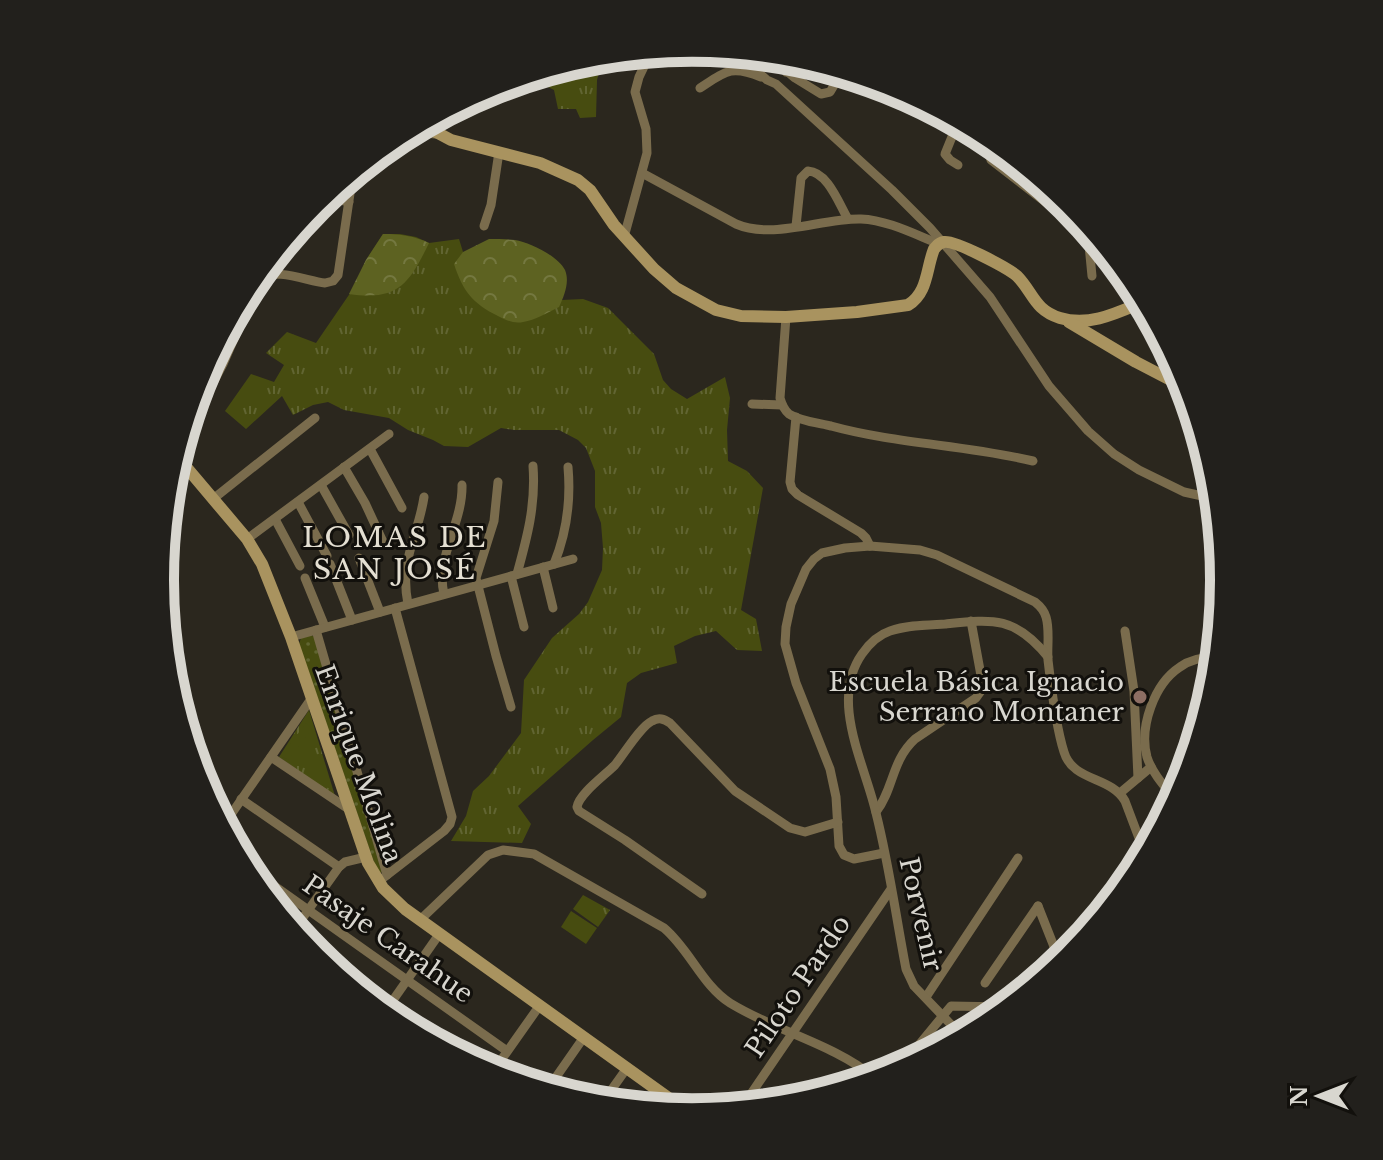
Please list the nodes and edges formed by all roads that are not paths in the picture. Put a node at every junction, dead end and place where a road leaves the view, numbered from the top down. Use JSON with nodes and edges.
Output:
{"nodes":[{"id":1,"x":645,"y":64,"type":"edge"},
{"id":2,"x":752,"y":65,"type":"edge"},
{"id":3,"x":786,"y":72,"type":"edge"},
{"id":4,"x":772,"y":82,"type":"junction"},
{"id":5,"x":835,"y":83,"type":"edge"},
{"id":6,"x":700,"y":88,"type":"dead end"},
{"id":7,"x":433,"y":131,"type":"edge"},
{"id":8,"x":430,"y":133,"type":"edge"},
{"id":9,"x":953,"y":133,"type":"edge"},
{"id":10,"x":438,"y":134,"type":"junction"},
{"id":11,"x":499,"y":152,"type":"junction"},
{"id":12,"x":990,"y":157,"type":"edge"},
{"id":13,"x":958,"y":165,"type":"dead end"},
{"id":14,"x":642,"y":173,"type":"junction"},
{"id":15,"x":1029,"y":189,"type":"joint"},
{"id":16,"x":351,"y":191,"type":"edge"},
{"id":17,"x":1038,"y":196,"type":"edge"},
{"id":18,"x":340,"y":200,"type":"edge"},
{"id":19,"x":349,"y":202,"type":"junction"},
{"id":20,"x":848,"y":219,"type":"junction"},
{"id":21,"x":484,"y":226,"type":"dead end"},
{"id":22,"x":796,"y":226,"type":"junction"},
{"id":23,"x":624,"y":237,"type":"junction"},
{"id":24,"x":940,"y":243,"type":"junction"},
{"id":25,"x":1091,"y":251,"type":"edge"},
{"id":26,"x":275,"y":273,"type":"edge"},
{"id":27,"x":1092,"y":276,"type":"dead end"},
{"id":28,"x":1131,"y":307,"type":"edge"},
{"id":29,"x":786,"y":317,"type":"junction"},
{"id":30,"x":1101,"y":318,"type":"junction"},
{"id":31,"x":1063,"y":319,"type":"junction"},
{"id":32,"x":236,"y":334,"type":"edge"},
{"id":33,"x":1119,"y":351,"type":"junction"},
{"id":34,"x":1168,"y":378,"type":"edge"},
{"id":35,"x":212,"y":386,"type":"edge"},
{"id":36,"x":752,"y":404,"type":"dead end"},
{"id":37,"x":782,"y":405,"type":"junction"},
{"id":38,"x":796,"y":417,"type":"junction"},
{"id":39,"x":315,"y":418,"type":"dead end"},
{"id":40,"x":389,"y":434,"type":"dead end"},
{"id":41,"x":370,"y":449,"type":"junction"},
{"id":42,"x":1033,"y":461,"type":"dead end"},
{"id":43,"x":533,"y":466,"type":"dead end"},
{"id":44,"x":186,"y":467,"type":"edge"},
{"id":45,"x":344,"y":467,"type":"junction"},
{"id":46,"x":568,"y":467,"type":"dead end"},
{"id":47,"x":498,"y":482,"type":"dead end"},
{"id":48,"x":321,"y":485,"type":"junction"},
{"id":49,"x":462,"y":485,"type":"dead end"},
{"id":50,"x":1203,"y":496,"type":"edge"},
{"id":51,"x":424,"y":497,"type":"dead end"},
{"id":52,"x":213,"y":499,"type":"junction"},
{"id":53,"x":298,"y":502,"type":"junction"},
{"id":54,"x":402,"y":508,"type":"dead end"},
{"id":55,"x":275,"y":519,"type":"junction"},
{"id":56,"x":349,"y":535,"type":"dead end"},
{"id":57,"x":247,"y":539,"type":"junction"},
{"id":58,"x":384,"y":544,"type":"dead end"},
{"id":59,"x":870,"y":546,"type":"junction"},
{"id":60,"x":359,"y":558,"type":"dead end"},
{"id":61,"x":573,"y":559,"type":"dead end"},
{"id":62,"x":554,"y":564,"type":"junction"},
{"id":63,"x":300,"y":566,"type":"dead end"},
{"id":64,"x":543,"y":567,"type":"junction"},
{"id":65,"x":514,"y":575,"type":"junction"},
{"id":66,"x":305,"y":578,"type":"dead end"},
{"id":67,"x":477,"y":585,"type":"junction"},
{"id":68,"x":444,"y":594,"type":"junction"},
{"id":69,"x":408,"y":604,"type":"junction"},
{"id":70,"x":395,"y":608,"type":"junction"},
{"id":71,"x":553,"y":608,"type":"dead end"},
{"id":72,"x":380,"y":612,"type":"junction"},
{"id":73,"x":352,"y":620,"type":"junction"},
{"id":74,"x":971,"y":621,"type":"junction"},
{"id":75,"x":524,"y":627,"type":"dead end"},
{"id":76,"x":320,"y":629,"type":"junction"},
{"id":77,"x":1125,"y":631,"type":"dead end"},
{"id":78,"x":291,"y":637,"type":"junction"},
{"id":79,"x":1048,"y":657,"type":"junction"},
{"id":80,"x":1204,"y":658,"type":"edge"},
{"id":81,"x":311,"y":699,"type":"junction"},
{"id":82,"x":511,"y":707,"type":"dead end"},
{"id":83,"x":1142,"y":755,"type":"junction"},
{"id":84,"x":271,"y":757,"type":"junction"},
{"id":85,"x":1151,"y":767,"type":"junction"},
{"id":86,"x":1138,"y":778,"type":"junction"},
{"id":87,"x":1166,"y":787,"type":"edge"},
{"id":88,"x":1120,"y":793,"type":"junction"},
{"id":89,"x":241,"y":799,"type":"junction"},
{"id":90,"x":350,"y":810,"type":"junction"},
{"id":91,"x":876,"y":812,"type":"junction"},
{"id":92,"x":230,"y":815,"type":"edge"},
{"id":93,"x":838,"y":822,"type":"junction"},
{"id":94,"x":1140,"y":840,"type":"edge"},
{"id":95,"x":884,"y":853,"type":"junction"},
{"id":96,"x":366,"y":857,"type":"junction"},
{"id":97,"x":1018,"y":858,"type":"dead end"},
{"id":98,"x":339,"y":867,"type":"junction"},
{"id":99,"x":382,"y":878,"type":"junction"},
{"id":100,"x":891,"y":889,"type":"junction"},
{"id":101,"x":280,"y":893,"type":"edge"},
{"id":102,"x":702,"y":894,"type":"dead end"},
{"id":103,"x":308,"y":910,"type":"junction"},
{"id":104,"x":421,"y":919,"type":"junction"},
{"id":105,"x":301,"y":920,"type":"edge"},
{"id":106,"x":440,"y":933,"type":"junction"},
{"id":107,"x":1054,"y":949,"type":"edge"},
{"id":108,"x":407,"y":980,"type":"junction"},
{"id":109,"x":985,"y":983,"type":"dead end"},
{"id":110,"x":926,"y":997,"type":"junction"},
{"id":111,"x":392,"y":1002,"type":"edge"},
{"id":112,"x":540,"y":1005,"type":"junction"},
{"id":113,"x":986,"y":1006,"type":"edge"},
{"id":114,"x":944,"y":1014,"type":"junction"},
{"id":115,"x":954,"y":1026,"type":"edge"},
{"id":116,"x":792,"y":1033,"type":"junction"},
{"id":117,"x":584,"y":1037,"type":"junction"},
{"id":118,"x":917,"y":1047,"type":"edge"},
{"id":119,"x":507,"y":1051,"type":"junction"},
{"id":120,"x":500,"y":1062,"type":"edge"},
{"id":121,"x":627,"y":1068,"type":"junction"},
{"id":122,"x":862,"y":1069,"type":"edge"},
{"id":123,"x":554,"y":1079,"type":"edge"},
{"id":124,"x":610,"y":1092,"type":"edge"},
{"id":125,"x":750,"y":1095,"type":"edge"},
{"id":126,"x":668,"y":1097,"type":"edge"}],
"edges":[{"from":1,"to":14,"type":"street"},
{"from":2,"to":4,"type":"street"},
{"from":3,"to":5,"type":"street"},
{"from":4,"to":6,"type":"street"},
{"from":4,"to":24,"type":"street"},
{"from":7,"to":10,"type":"main road"},
{"from":8,"to":10,"type":"street"},
{"from":9,"to":13,"type":"street"},
{"from":10,"to":11,"type":"main road"},
{"from":11,"to":21,"type":"street"},
{"from":11,"to":23,"type":"main road"},
{"from":12,"to":15,"type":"street"},
{"from":14,"to":22,"type":"street"},
{"from":14,"to":23,"type":"street"},
{"from":15,"to":17,"type":"street"},
{"from":16,"to":19,"type":"street"},
{"from":18,"to":19,"type":"street"},
{"from":19,"to":26,"type":"street"},
{"from":20,"to":22,"type":"street"},
{"from":20,"to":22,"type":"street"},
{"from":20,"to":24,"type":"street"},
{"from":23,"to":29,"type":"main road"},
{"from":24,"to":29,"type":"main road"},
{"from":24,"to":31,"type":"main road"},
{"from":24,"to":50,"type":"street"},
{"from":25,"to":27,"type":"street"},
{"from":28,"to":30,"type":"main road"},
{"from":29,"to":37,"type":"street"},
{"from":30,"to":31,"type":"main road"},
{"from":30,"to":33,"type":"main road"},
{"from":31,"to":33,"type":"main road"},
{"from":32,"to":35,"type":"street"},
{"from":33,"to":34,"type":"main road"},
{"from":36,"to":37,"type":"street"},
{"from":37,"to":38,"type":"street"},
{"from":38,"to":42,"type":"street"},
{"from":38,"to":59,"type":"street"},
{"from":39,"to":52,"type":"street"},
{"from":40,"to":41,"type":"street"},
{"from":41,"to":45,"type":"street"},
{"from":41,"to":54,"type":"street"},
{"from":43,"to":65,"type":"street"},
{"from":44,"to":52,"type":"main road","name":"Enrique Molina"},
{"from":45,"to":48,"type":"street"},
{"from":45,"to":58,"type":"street"},
{"from":46,"to":62,"type":"street"},
{"from":47,"to":67,"type":"street"},
{"from":48,"to":53,"type":"street"},
{"from":48,"to":56,"type":"street"},
{"from":49,"to":68,"type":"street"},
{"from":51,"to":69,"type":"street"},
{"from":52,"to":57,"type":"main road","name":"Enrique Molina"},
{"from":53,"to":55,"type":"street"},
{"from":53,"to":73,"type":"street"},
{"from":55,"to":57,"type":"street"},
{"from":55,"to":63,"type":"street"},
{"from":57,"to":78,"type":"main road","name":"Enrique Molina"},
{"from":59,"to":79,"type":"street"},
{"from":59,"to":93,"type":"street"},
{"from":60,"to":72,"type":"street"},
{"from":61,"to":62,"type":"street"},
{"from":62,"to":64,"type":"street"},
{"from":64,"to":65,"type":"street"},
{"from":64,"to":71,"type":"street"},
{"from":65,"to":67,"type":"street"},
{"from":65,"to":75,"type":"street"},
{"from":66,"to":76,"type":"street","name":"Enrique Molina"},
{"from":67,"to":68,"type":"street"},
{"from":67,"to":82,"type":"street"},
{"from":68,"to":69,"type":"street"},
{"from":69,"to":70,"type":"street"},
{"from":70,"to":72,"type":"street"},
{"from":70,"to":99,"type":"street"},
{"from":72,"to":73,"type":"street"},
{"from":73,"to":76,"type":"street"},
{"from":74,"to":79,"type":"street","name":"Porvenir"},
{"from":74,"to":91,"type":"street"},
{"from":74,"to":91,"type":"street","name":"Porvenir"},
{"from":76,"to":78,"type":"street"},
{"from":76,"to":99,"type":"street","name":"Enrique Molina"},
{"from":77,"to":83,"type":"street"},
{"from":78,"to":81,"type":"main road","name":"Enrique Molina"},
{"from":79,"to":88,"type":"street"},
{"from":80,"to":83,"type":"street"},
{"from":81,"to":84,"type":"street"},
{"from":81,"to":90,"type":"main road","name":"Enrique Molina"},
{"from":83,"to":85,"type":"street"},
{"from":83,"to":86,"type":"street"},
{"from":84,"to":89,"type":"street"},
{"from":84,"to":90,"type":"street"},
{"from":85,"to":86,"type":"street"},
{"from":85,"to":87,"type":"street"},
{"from":86,"to":88,"type":"street"},
{"from":88,"to":94,"type":"street"},
{"from":89,"to":92,"type":"street"},
{"from":89,"to":98,"type":"street"},
{"from":90,"to":96,"type":"main road","name":"Enrique Molina"},
{"from":91,"to":95,"type":"street","name":"Porvenir"},
{"from":93,"to":95,"type":"street"},
{"from":93,"to":102,"type":"street"},
{"from":95,"to":100,"type":"street","name":"Porvenir"},
{"from":96,"to":98,"type":"street"},
{"from":96,"to":99,"type":"main road","name":"Enrique Molina"},
{"from":97,"to":110,"type":"street"},
{"from":98,"to":103,"type":"street"},
{"from":99,"to":104,"type":"main road","name":"Enrique Molina"},
{"from":100,"to":110,"type":"street","name":"Porvenir"},
{"from":100,"to":116,"type":"street","name":"Piloto Pardo"},
{"from":101,"to":103,"type":"street","name":"Pasaje Carahue"},
{"from":103,"to":105,"type":"street"},
{"from":103,"to":108,"type":"street","name":"Pasaje Carahue"},
{"from":104,"to":106,"type":"main road","name":"Enrique Molina"},
{"from":104,"to":116,"type":"street"},
{"from":106,"to":108,"type":"street"},
{"from":106,"to":112,"type":"main road","name":"Enrique Molina"},
{"from":107,"to":109,"type":"street"},
{"from":108,"to":111,"type":"street"},
{"from":108,"to":119,"type":"street","name":"Pasaje Carahue"},
{"from":110,"to":114,"type":"street","name":"Porvenir"},
{"from":112,"to":117,"type":"main road","name":"Enrique Molina"},
{"from":112,"to":119,"type":"street"},
{"from":113,"to":114,"type":"street"},
{"from":114,"to":115,"type":"street","name":"Porvenir"},
{"from":114,"to":118,"type":"street"},
{"from":116,"to":122,"type":"street"},
{"from":116,"to":125,"type":"street","name":"Piloto Pardo"},
{"from":117,"to":121,"type":"main road","name":"Enrique Molina"},
{"from":117,"to":123,"type":"street"},
{"from":119,"to":120,"type":"street"},
{"from":121,"to":124,"type":"street"},
{"from":121,"to":126,"type":"main road","name":"Enrique Molina"}]}
